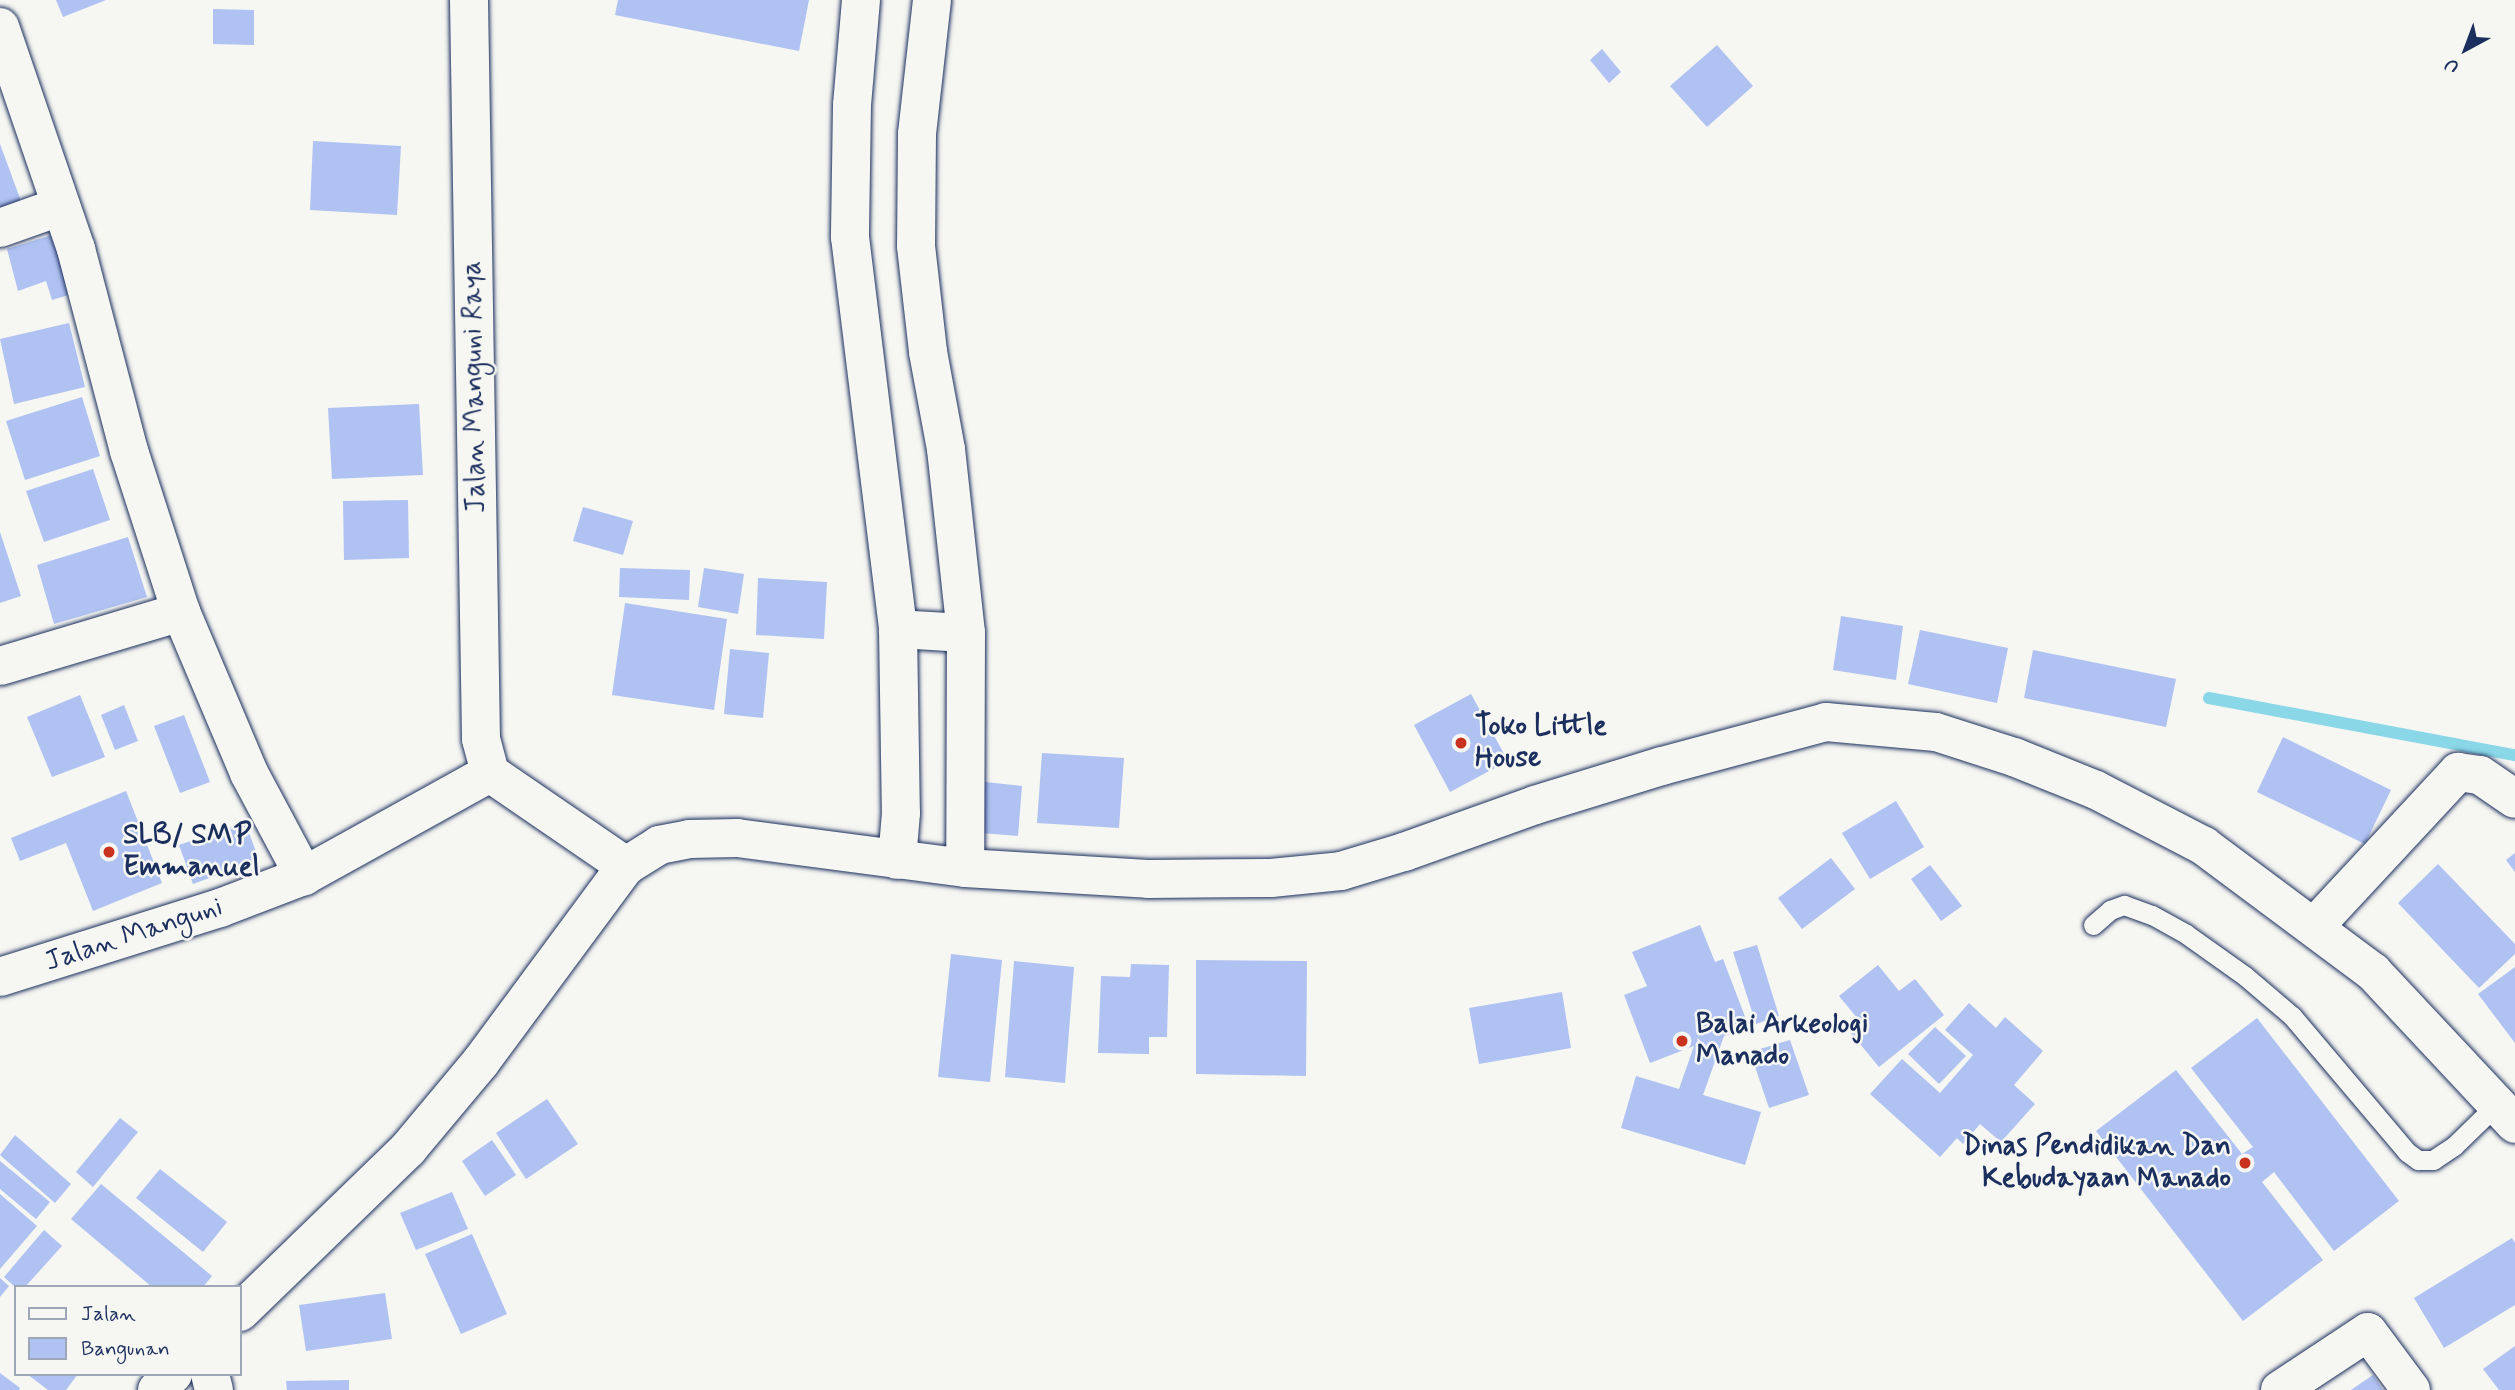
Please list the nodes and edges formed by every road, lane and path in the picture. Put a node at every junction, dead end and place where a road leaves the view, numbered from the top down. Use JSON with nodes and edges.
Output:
{"nodes":[{"id":1,"x":469,"y":0,"type":"edge"},
{"id":2,"x":862,"y":0,"type":"edge"},
{"id":3,"x":932,"y":0,"type":"edge"},
{"id":4,"x":0,"y":27,"type":"edge"},
{"id":5,"x":59,"y":207,"type":"junction"},
{"id":6,"x":0,"y":228,"type":"edge"},
{"id":7,"x":181,"y":612,"type":"junction"},
{"id":8,"x":898,"y":629,"type":"junction"},
{"id":9,"x":966,"y":633,"type":"junction"},
{"id":10,"x":0,"y":666,"type":"edge"},
{"id":11,"x":490,"y":773,"type":"junction"},
{"id":12,"x":2515,"y":799,"type":"edge"},
{"id":13,"x":897,"y":860,"type":"junction"},
{"id":14,"x":626,"y":866,"type":"junction"},
{"id":15,"x":965,"y":869,"type":"junction"},
{"id":16,"x":304,"y":876,"type":"junction"},
{"id":17,"x":2093,"y":925,"type":"dead end"},
{"id":18,"x":2314,"y":927,"type":"junction"},
{"id":19,"x":0,"y":977,"type":"edge"},
{"id":20,"x":2506,"y":1114,"type":"edge"},
{"id":21,"x":242,"y":1310,"type":"edge"},
{"id":22,"x":171,"y":1376,"type":"edge"},
{"id":23,"x":157,"y":1390,"type":"edge"},
{"id":24,"x":2280,"y":1390,"type":"edge"},
{"id":25,"x":2411,"y":1390,"type":"edge"}],
"edges":[{"from":1,"to":11,"type":"street","name":"Jalan Manguni Raya"},
{"from":2,"to":8,"type":"street"},
{"from":3,"to":9,"type":"street"},
{"from":4,"to":5,"type":"street"},
{"from":5,"to":6,"type":"street"},
{"from":5,"to":7,"type":"street"},
{"from":7,"to":10,"type":"street"},
{"from":7,"to":16,"type":"street"},
{"from":8,"to":9,"type":"street"},
{"from":8,"to":13,"type":"street"},
{"from":9,"to":15,"type":"street"},
{"from":11,"to":14,"type":"street"},
{"from":11,"to":16,"type":"street","name":"Jalan Manguni"},
{"from":12,"to":18,"type":"street"},
{"from":13,"to":14,"type":"street"},
{"from":13,"to":15,"type":"street"},
{"from":14,"to":21,"type":"street"},
{"from":15,"to":18,"type":"street"},
{"from":16,"to":19,"type":"street","name":"Jalan Manguni"},
{"from":17,"to":20,"type":"lane"},
{"from":18,"to":20,"type":"street"},
{"from":22,"to":23,"type":"street"},
{"from":24,"to":25,"type":"street"}]}
